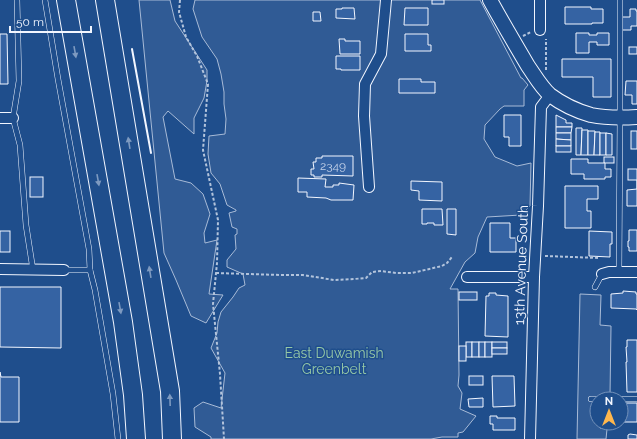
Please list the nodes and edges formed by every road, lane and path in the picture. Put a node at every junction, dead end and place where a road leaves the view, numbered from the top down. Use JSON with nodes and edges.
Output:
{"nodes":[{"id":1,"x":17,"y":0,"type":"edge"},
{"id":2,"x":45,"y":0,"type":"edge"},
{"id":3,"x":66,"y":0,"type":"edge"},
{"id":4,"x":105,"y":0,"type":"edge"},
{"id":5,"x":180,"y":0,"type":"edge"},
{"id":6,"x":386,"y":0,"type":"edge"},
{"id":7,"x":490,"y":0,"type":"edge"},
{"id":8,"x":540,"y":0,"type":"edge"},
{"id":9,"x":620,"y":0,"type":"edge"},
{"id":10,"x":539,"y":33,"type":"junction"},
{"id":11,"x":520,"y":37,"type":"dead end"},
{"id":12,"x":546,"y":75,"type":"dead end"},
{"id":13,"x":550,"y":95,"type":"junction"},
{"id":14,"x":637,"y":117,"type":"edge"},
{"id":15,"x":0,"y":118,"type":"edge"},
{"id":16,"x":13,"y":118,"type":"junction"},
{"id":17,"x":620,"y":118,"type":"junction"},
{"id":18,"x":369,"y":186,"type":"dead end"},
{"id":19,"x":544,"y":256,"type":"dead end"},
{"id":20,"x":452,"y":257,"type":"dead end"},
{"id":21,"x":600,"y":258,"type":"dead end"},
{"id":22,"x":0,"y":270,"type":"edge"},
{"id":23,"x":33,"y":270,"type":"junction"},
{"id":24,"x":64,"y":270,"type":"joint"},
{"id":25,"x":90,"y":270,"type":"junction"},
{"id":26,"x":619,"y":272,"type":"junction"},
{"id":27,"x":637,"y":272,"type":"edge"},
{"id":28,"x":216,"y":274,"type":"junction"},
{"id":29,"x":602,"y":274,"type":"joint"},
{"id":30,"x":467,"y":277,"type":"dead end"},
{"id":31,"x":534,"y":277,"type":"junction"},
{"id":32,"x":595,"y":287,"type":"dead end"},
{"id":33,"x":118,"y":439,"type":"edge"},
{"id":34,"x":136,"y":439,"type":"edge"},
{"id":35,"x":172,"y":439,"type":"edge"},
{"id":36,"x":224,"y":439,"type":"edge"},
{"id":37,"x":530,"y":439,"type":"edge"}],
"edges":[{"from":1,"to":16,"type":"lane"},
{"from":2,"to":25,"type":"lane"},
{"from":3,"to":34,"type":"highway","one_way":true},
{"from":35,"to":4,"type":"highway","one_way":true},
{"from":5,"to":28,"type":"path"},
{"from":6,"to":18,"type":"street"},
{"from":7,"to":13,"type":"main road"},
{"from":8,"to":10,"type":"street"},
{"from":9,"to":17,"type":"lane"},
{"from":10,"to":11,"type":"path"},
{"from":10,"to":12,"type":"path"},
{"from":13,"to":17,"type":"main road"},
{"from":13,"to":31,"type":"street","name":"13th Avenue South"},
{"from":14,"to":17,"type":"main road"},
{"from":15,"to":16,"type":"street"},
{"from":16,"to":23,"type":"lane"},
{"from":17,"to":26,"type":"lane"},
{"from":19,"to":21,"type":"path"},
{"from":20,"to":28,"type":"path"},
{"from":22,"to":23,"type":"street"},
{"from":23,"to":24,"type":"street"},
{"from":24,"to":25,"type":"lane"},
{"from":25,"to":33,"type":"lane"},
{"from":26,"to":27,"type":"street"},
{"from":26,"to":29,"type":"street"},
{"from":28,"to":36,"type":"path"},
{"from":29,"to":32,"type":"lane"},
{"from":30,"to":31,"type":"street"},
{"from":31,"to":37,"type":"street","name":"13th Avenue South"}]}
